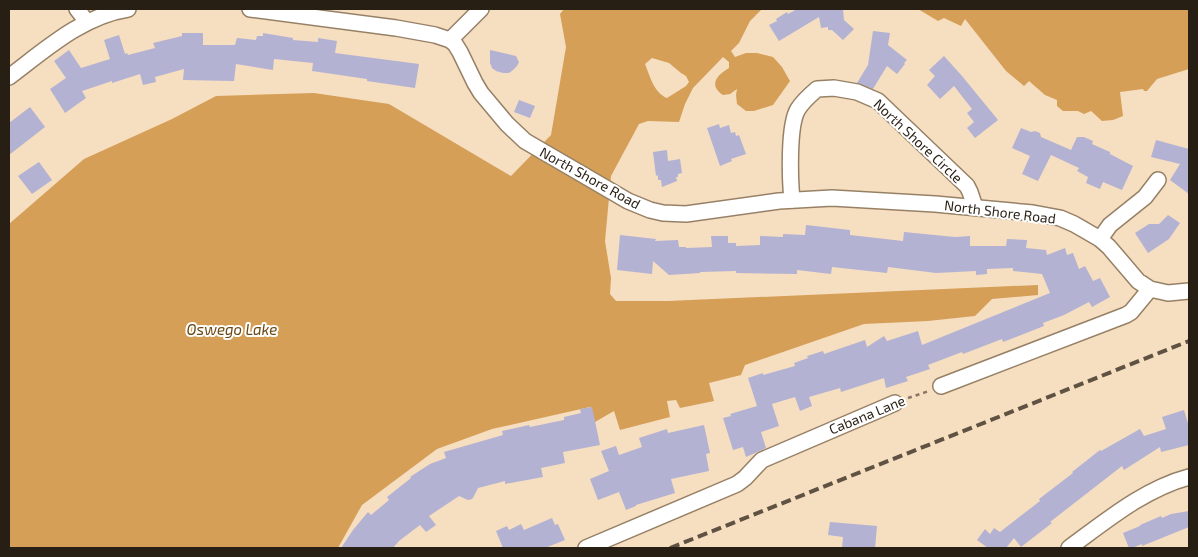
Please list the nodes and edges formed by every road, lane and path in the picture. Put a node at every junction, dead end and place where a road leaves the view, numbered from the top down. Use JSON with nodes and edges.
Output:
{"nodes":[{"id":1,"x":77,"y":9,"type":"edge"},
{"id":2,"x":128,"y":9,"type":"edge"},
{"id":3,"x":250,"y":9,"type":"edge"},
{"id":4,"x":481,"y":9,"type":"edge"},
{"id":5,"x":87,"y":22,"type":"junction"},
{"id":6,"x":450,"y":40,"type":"junction"},
{"id":7,"x":9,"y":77,"type":"edge"},
{"id":8,"x":1158,"y":180,"type":"dead end"},
{"id":9,"x":792,"y":200,"type":"junction"},
{"id":10,"x":975,"y":207,"type":"junction"},
{"id":11,"x":1100,"y":239,"type":"junction"},
{"id":12,"x":1150,"y":289,"type":"junction"},
{"id":13,"x":1189,"y":291,"type":"edge"},
{"id":14,"x":941,"y":386,"type":"joint"},
{"id":15,"x":895,"y":403,"type":"joint"},
{"id":16,"x":1189,"y":478,"type":"edge"},
{"id":17,"x":586,"y":548,"type":"edge"},
{"id":18,"x":1069,"y":548,"type":"edge"}],
"edges":[{"from":1,"to":5,"type":"street"},
{"from":2,"to":5,"type":"street"},
{"from":3,"to":6,"type":"street"},
{"from":4,"to":6,"type":"street"},
{"from":5,"to":7,"type":"street"},
{"from":6,"to":9,"type":"street","name":"North Shore Road"},
{"from":8,"to":11,"type":"street"},
{"from":9,"to":10,"type":"street","name":"North Shore Road"},
{"from":9,"to":10,"type":"street","name":"North Shore Circle"},
{"from":10,"to":11,"type":"street","name":"North Shore Road"},
{"from":11,"to":12,"type":"street","name":"North Shore Road"},
{"from":12,"to":13,"type":"street"},
{"from":12,"to":14,"type":"street"},
{"from":14,"to":15,"type":"path","name":"Cabana Lane"},
{"from":15,"to":17,"type":"street","name":"Cabana Lane"},
{"from":16,"to":18,"type":"street"}]}
